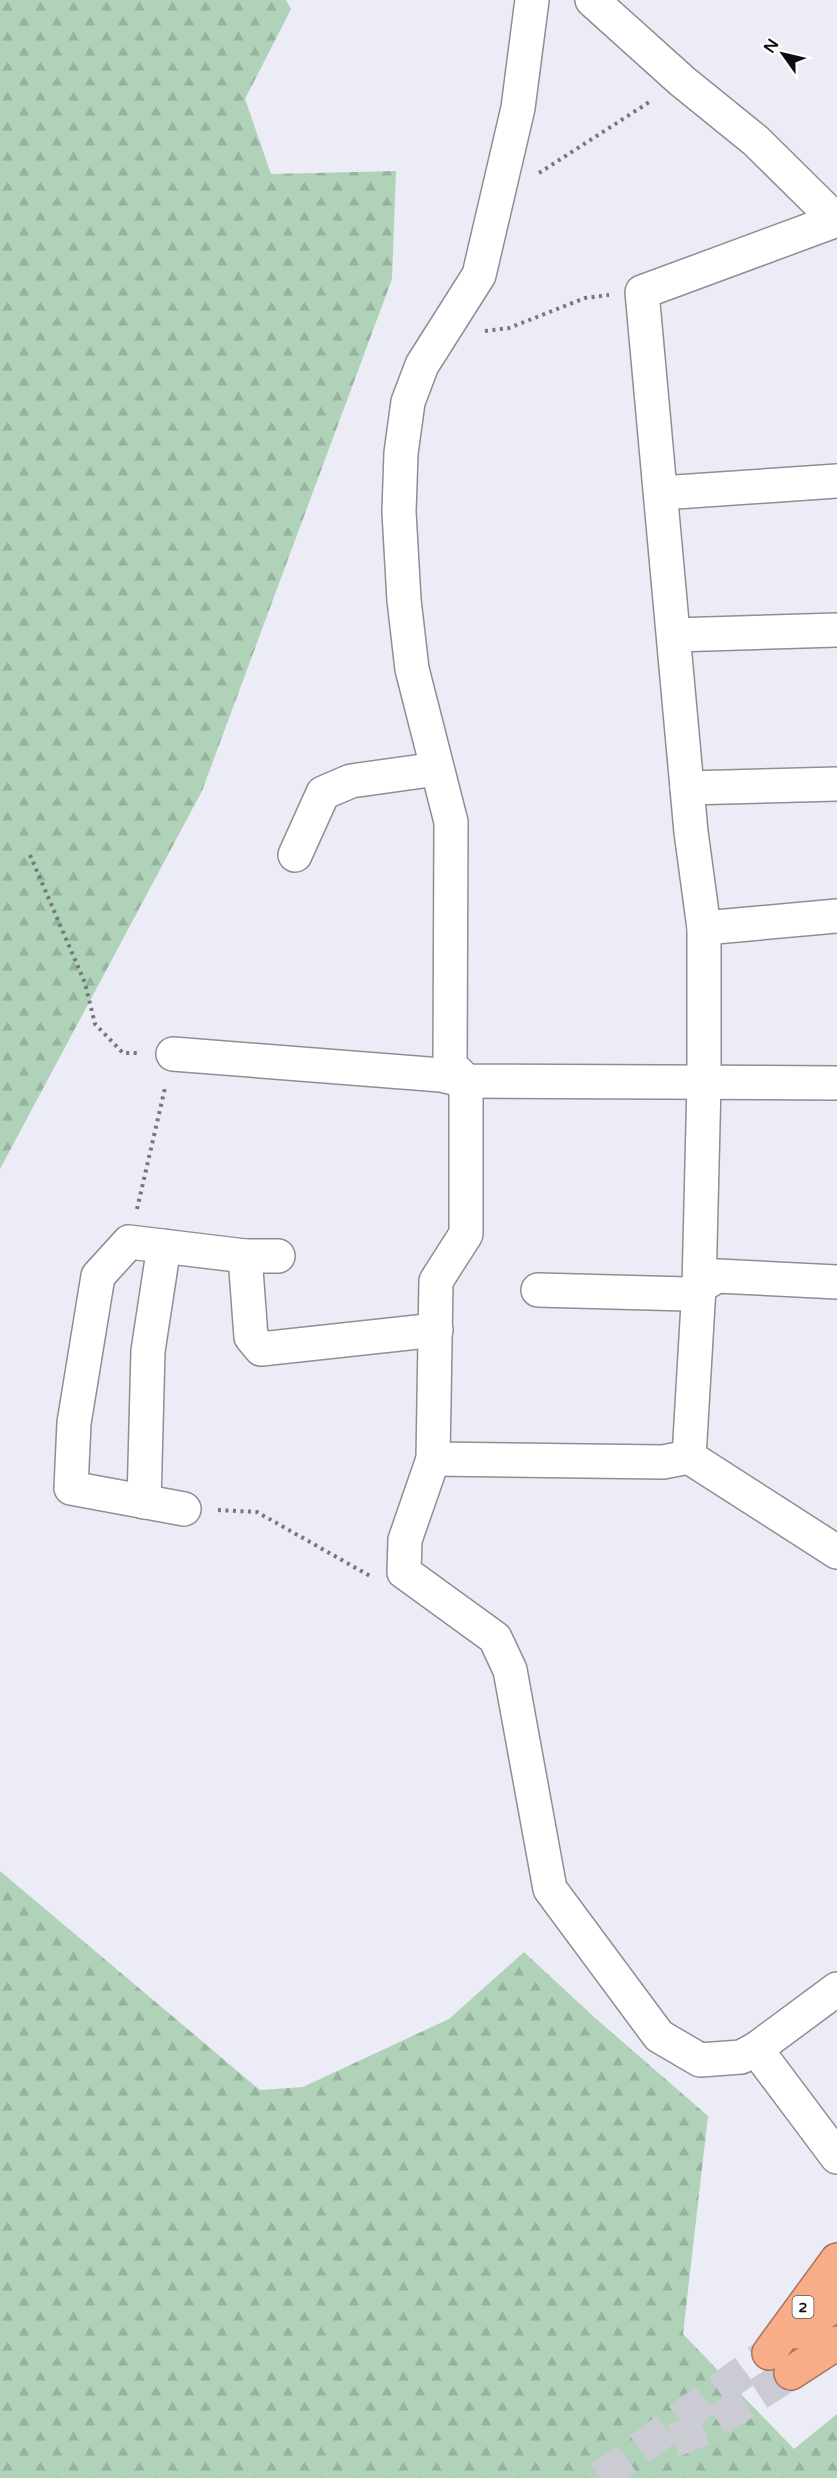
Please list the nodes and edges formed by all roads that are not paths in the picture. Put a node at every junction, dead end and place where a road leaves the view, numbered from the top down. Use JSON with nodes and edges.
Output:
{"nodes":[{"id":1,"x":532,"y":0,"type":"edge"},
{"id":2,"x":592,"y":0,"type":"edge"},
{"id":3,"x":836,"y":220,"type":"edge"},
{"id":4,"x":837,"y":481,"type":"edge"},
{"id":5,"x":661,"y":493,"type":"junction"},
{"id":6,"x":837,"y":630,"type":"edge"},
{"id":7,"x":674,"y":635,"type":"junction"},
{"id":8,"x":437,"y":769,"type":"junction"},
{"id":9,"x":837,"y":784,"type":"edge"},
{"id":10,"x":687,"y":788,"type":"junction"},
{"id":11,"x":295,"y":855,"type":"dead end"},
{"id":12,"x":837,"y":916,"type":"edge"},
{"id":13,"x":704,"y":928,"type":"junction"},
{"id":14,"x":173,"y":1054,"type":"road end"},
{"id":15,"x":466,"y":1081,"type":"junction"},
{"id":16,"x":704,"y":1083,"type":"junction"},
{"id":17,"x":837,"y":1083,"type":"edge"},
{"id":18,"x":164,"y":1246,"type":"junction"},
{"id":19,"x":245,"y":1256,"type":"junction"},
{"id":20,"x":278,"y":1256,"type":"dead end"},
{"id":21,"x":837,"y":1282,"type":"edge"},
{"id":22,"x":699,"y":1287,"type":"junction"},
{"id":23,"x":538,"y":1290,"type":"dead end"},
{"id":24,"x":436,"y":1330,"type":"junction"},
{"id":25,"x":689,"y":1457,"type":"junction"},
{"id":26,"x":433,"y":1459,"type":"junction"},
{"id":27,"x":144,"y":1502,"type":"junction"},
{"id":28,"x":184,"y":1509,"type":"road end"},
{"id":29,"x":837,"y":1552,"type":"edge"},
{"id":30,"x":837,"y":1989,"type":"edge"},
{"id":31,"x":756,"y":2049,"type":"junction"},
{"id":32,"x":837,"y":2157,"type":"edge"},
{"id":33,"x":837,"y":2260,"type":"edge"},
{"id":34,"x":837,"y":2303,"type":"edge"},
{"id":35,"x":837,"y":2343,"type":"edge"},
{"id":36,"x":780,"y":2363,"type":"junction"}],
"edges":[{"from":1,"to":8,"type":"street"},
{"from":2,"to":3,"type":"street"},
{"from":3,"to":5,"type":"street"},
{"from":4,"to":5,"type":"street"},
{"from":5,"to":7,"type":"street"},
{"from":6,"to":7,"type":"street"},
{"from":7,"to":10,"type":"street"},
{"from":8,"to":11,"type":"street"},
{"from":8,"to":15,"type":"street"},
{"from":9,"to":10,"type":"street"},
{"from":10,"to":13,"type":"street"},
{"from":12,"to":13,"type":"street"},
{"from":13,"to":16,"type":"street"},
{"from":14,"to":15,"type":"street"},
{"from":15,"to":16,"type":"street"},
{"from":15,"to":24,"type":"street"},
{"from":16,"to":17,"type":"street"},
{"from":16,"to":22,"type":"street"},
{"from":18,"to":19,"type":"street"},
{"from":18,"to":27,"type":"street"},
{"from":18,"to":27,"type":"street"},
{"from":19,"to":20,"type":"street"},
{"from":19,"to":24,"type":"street"},
{"from":21,"to":22,"type":"street"},
{"from":22,"to":23,"type":"street"},
{"from":22,"to":25,"type":"street"},
{"from":24,"to":26,"type":"street"},
{"from":25,"to":26,"type":"street"},
{"from":25,"to":29,"type":"street"},
{"from":26,"to":31,"type":"street"},
{"from":27,"to":28,"type":"street"},
{"from":30,"to":31,"type":"street"},
{"from":31,"to":32,"type":"street"},
{"from":33,"to":36,"type":"highway","number":"2"},
{"from":34,"to":36,"type":"highway","number":"2"},
{"from":35,"to":36,"type":"highway"}]}
